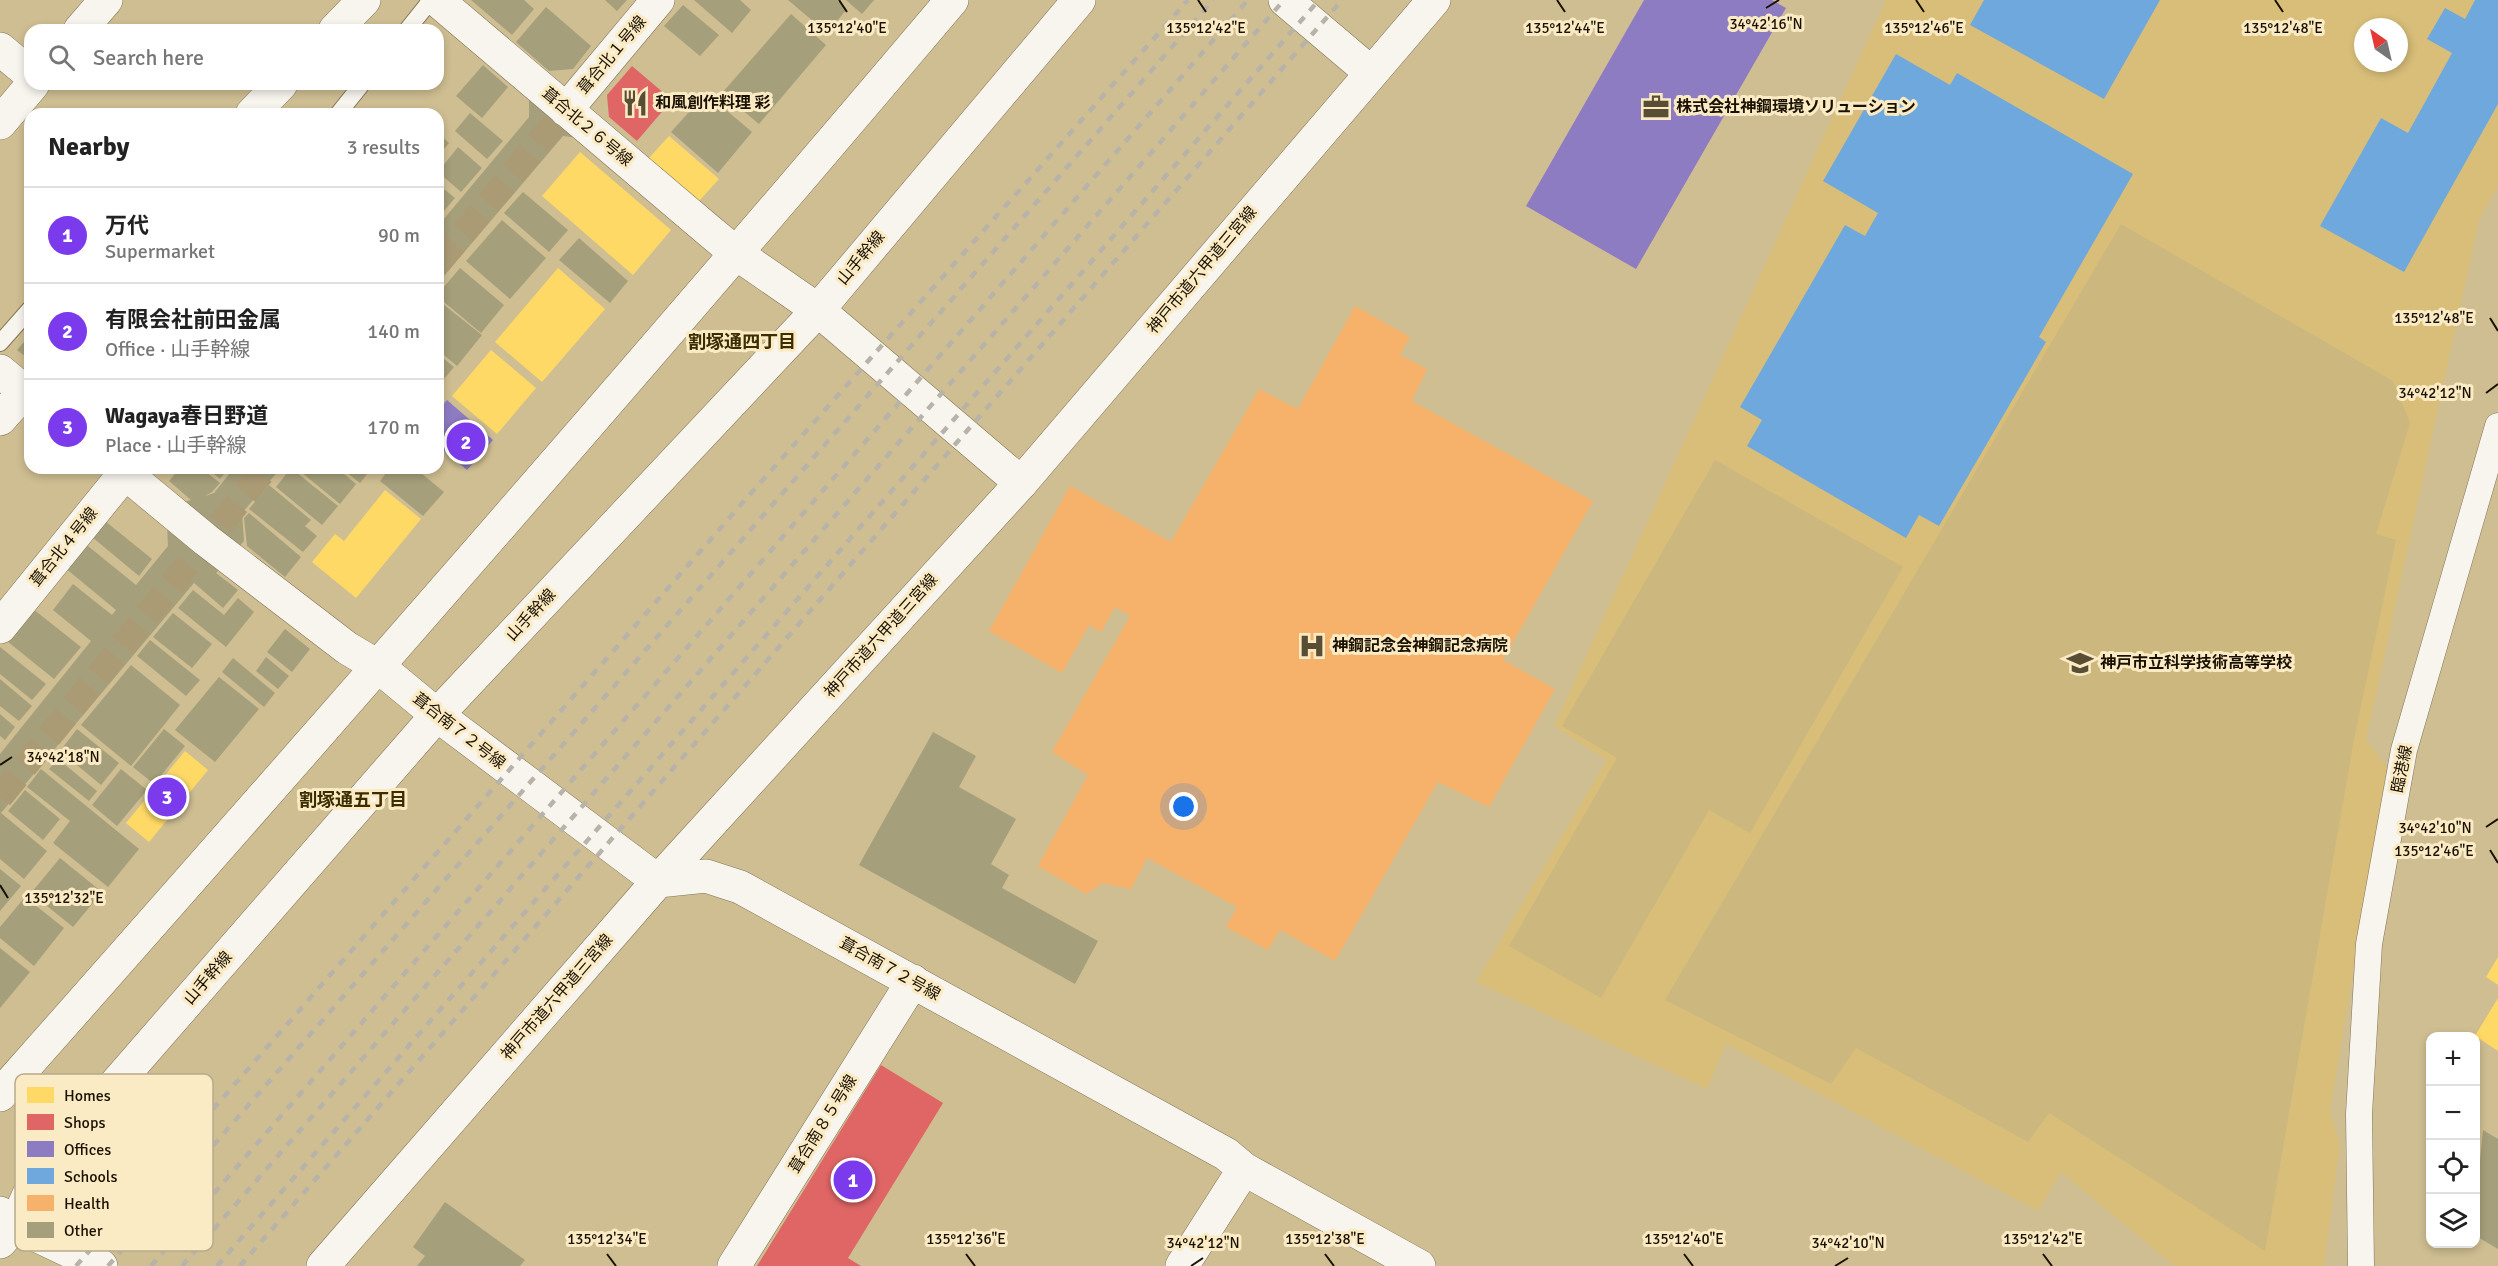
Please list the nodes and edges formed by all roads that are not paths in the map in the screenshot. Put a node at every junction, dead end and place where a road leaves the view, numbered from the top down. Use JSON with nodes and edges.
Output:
{"nodes":[{"id":1,"x":106,"y":0,"type":"edge"},
{"id":2,"x":364,"y":0,"type":"edge"},
{"id":3,"x":658,"y":0,"type":"edge"},
{"id":4,"x":952,"y":0,"type":"edge"},
{"id":5,"x":1079,"y":0,"type":"edge"},
{"id":6,"x":1285,"y":0,"type":"edge"},
{"id":7,"x":1434,"y":0,"type":"edge"},
{"id":8,"x":444,"y":3,"type":"edge"},
{"id":9,"x":85,"y":24,"type":"edge"},
{"id":10,"x":341,"y":24,"type":"edge"},
{"id":11,"x":414,"y":24,"type":"edge"},
{"id":12,"x":0,"y":49,"type":"edge"},
{"id":13,"x":24,"y":69,"type":"edge"},
{"id":14,"x":1370,"y":72,"type":"junction"},
{"id":15,"x":28,"y":90,"type":"edge"},
{"id":16,"x":276,"y":90,"type":"edge"},
{"id":17,"x":358,"y":90,"type":"edge"},
{"id":18,"x":258,"y":108,"type":"edge"},
{"id":19,"x":343,"y":108,"type":"edge"},
{"id":20,"x":566,"y":110,"type":"junction"},
{"id":21,"x":0,"y":123,"type":"edge"},
{"id":22,"x":737,"y":254,"type":"junction"},
{"id":23,"x":818,"y":310,"type":"junction"},
{"id":24,"x":24,"y":316,"type":"edge"},
{"id":25,"x":0,"y":343,"type":"edge"},
{"id":26,"x":0,"y":371,"type":"edge"},
{"id":27,"x":24,"y":391,"type":"edge"},
{"id":28,"x":24,"y":398,"type":"edge"},
{"id":29,"x":0,"y":419,"type":"edge"},
{"id":30,"x":2498,"y":426,"type":"edge"},
{"id":31,"x":121,"y":474,"type":"edge"},
{"id":32,"x":129,"y":474,"type":"edge"},
{"id":33,"x":1021,"y":483,"type":"junction"},
{"id":34,"x":0,"y":627,"type":"edge"},
{"id":35,"x":379,"y":667,"type":"junction"},
{"id":36,"x":437,"y":715,"type":"junction"},
{"id":37,"x":658,"y":881,"type":"junction"},
{"id":38,"x":913,"y":981,"type":"junction"},
{"id":39,"x":19,"y":1074,"type":"edge"},
{"id":40,"x":124,"y":1074,"type":"edge"},
{"id":41,"x":15,"y":1078,"type":"edge"},
{"id":42,"x":0,"y":1095,"type":"edge"},
{"id":43,"x":1244,"y":1169,"type":"junction"},
{"id":44,"x":15,"y":1211,"type":"edge"},
{"id":45,"x":5,"y":1227,"type":"edge"},
{"id":46,"x":64,"y":1251,"type":"edge"},
{"id":47,"x":101,"y":1266,"type":"edge"},
{"id":48,"x":323,"y":1266,"type":"edge"},
{"id":49,"x":734,"y":1266,"type":"edge"},
{"id":50,"x":1182,"y":1266,"type":"edge"},
{"id":51,"x":1419,"y":1266,"type":"edge"},
{"id":52,"x":2361,"y":1266,"type":"edge"}],
"edges":[{"from":1,"to":9,"type":"street"},
{"from":2,"to":10,"type":"street"},
{"from":3,"to":20,"type":"street","name":"葺合北１号線"},
{"from":4,"to":22,"type":"street"},
{"from":5,"to":23,"type":"street","name":"山手幹線"},
{"from":6,"to":14,"type":"street"},
{"from":7,"to":14,"type":"street","name":"神戸市道六甲道三宮線"},
{"from":8,"to":11,"type":"lane"},
{"from":8,"to":20,"type":"street","name":"葺合北２６号線"},
{"from":12,"to":13,"type":"street"},
{"from":14,"to":33,"type":"street","name":"神戸市道六甲道三宮線"},
{"from":15,"to":21,"type":"street"},
{"from":16,"to":18,"type":"street"},
{"from":17,"to":19,"type":"lane"},
{"from":20,"to":22,"type":"street","name":"葺合北２６号線"},
{"from":22,"to":23,"type":"street","name":"葺合北２６号線"},
{"from":22,"to":35,"type":"street"},
{"from":23,"to":33,"type":"street","name":"葺合北２６号線"},
{"from":23,"to":36,"type":"street","name":"山手幹線"},
{"from":24,"to":25,"type":"lane"},
{"from":26,"to":27,"type":"street"},
{"from":28,"to":29,"type":"street"},
{"from":30,"to":52,"type":"street","name":"臨港線"},
{"from":31,"to":34,"type":"street","name":"葺合北４号線"},
{"from":32,"to":35,"type":"street","name":"葺合南７２号線"},
{"from":33,"to":37,"type":"street","name":"神戸市道六甲道三宮線"},
{"from":35,"to":36,"type":"street","name":"葺合南７２号線"},
{"from":35,"to":39,"type":"street"},
{"from":36,"to":37,"type":"street","name":"葺合南７２号線"},
{"from":36,"to":40,"type":"street","name":"山手幹線"},
{"from":37,"to":38,"type":"street","name":"葺合南７２号線"},
{"from":37,"to":48,"type":"street","name":"神戸市道六甲道三宮線"},
{"from":38,"to":43,"type":"street","name":"葺合南７２号線"},
{"from":38,"to":49,"type":"street","name":"葺合南８５号線"},
{"from":41,"to":42,"type":"street"},
{"from":43,"to":50,"type":"street"},
{"from":43,"to":51,"type":"street","name":"葺合南７２号線"},
{"from":44,"to":45,"type":"street","name":"山手幹線"},
{"from":46,"to":47,"type":"street"}]}
